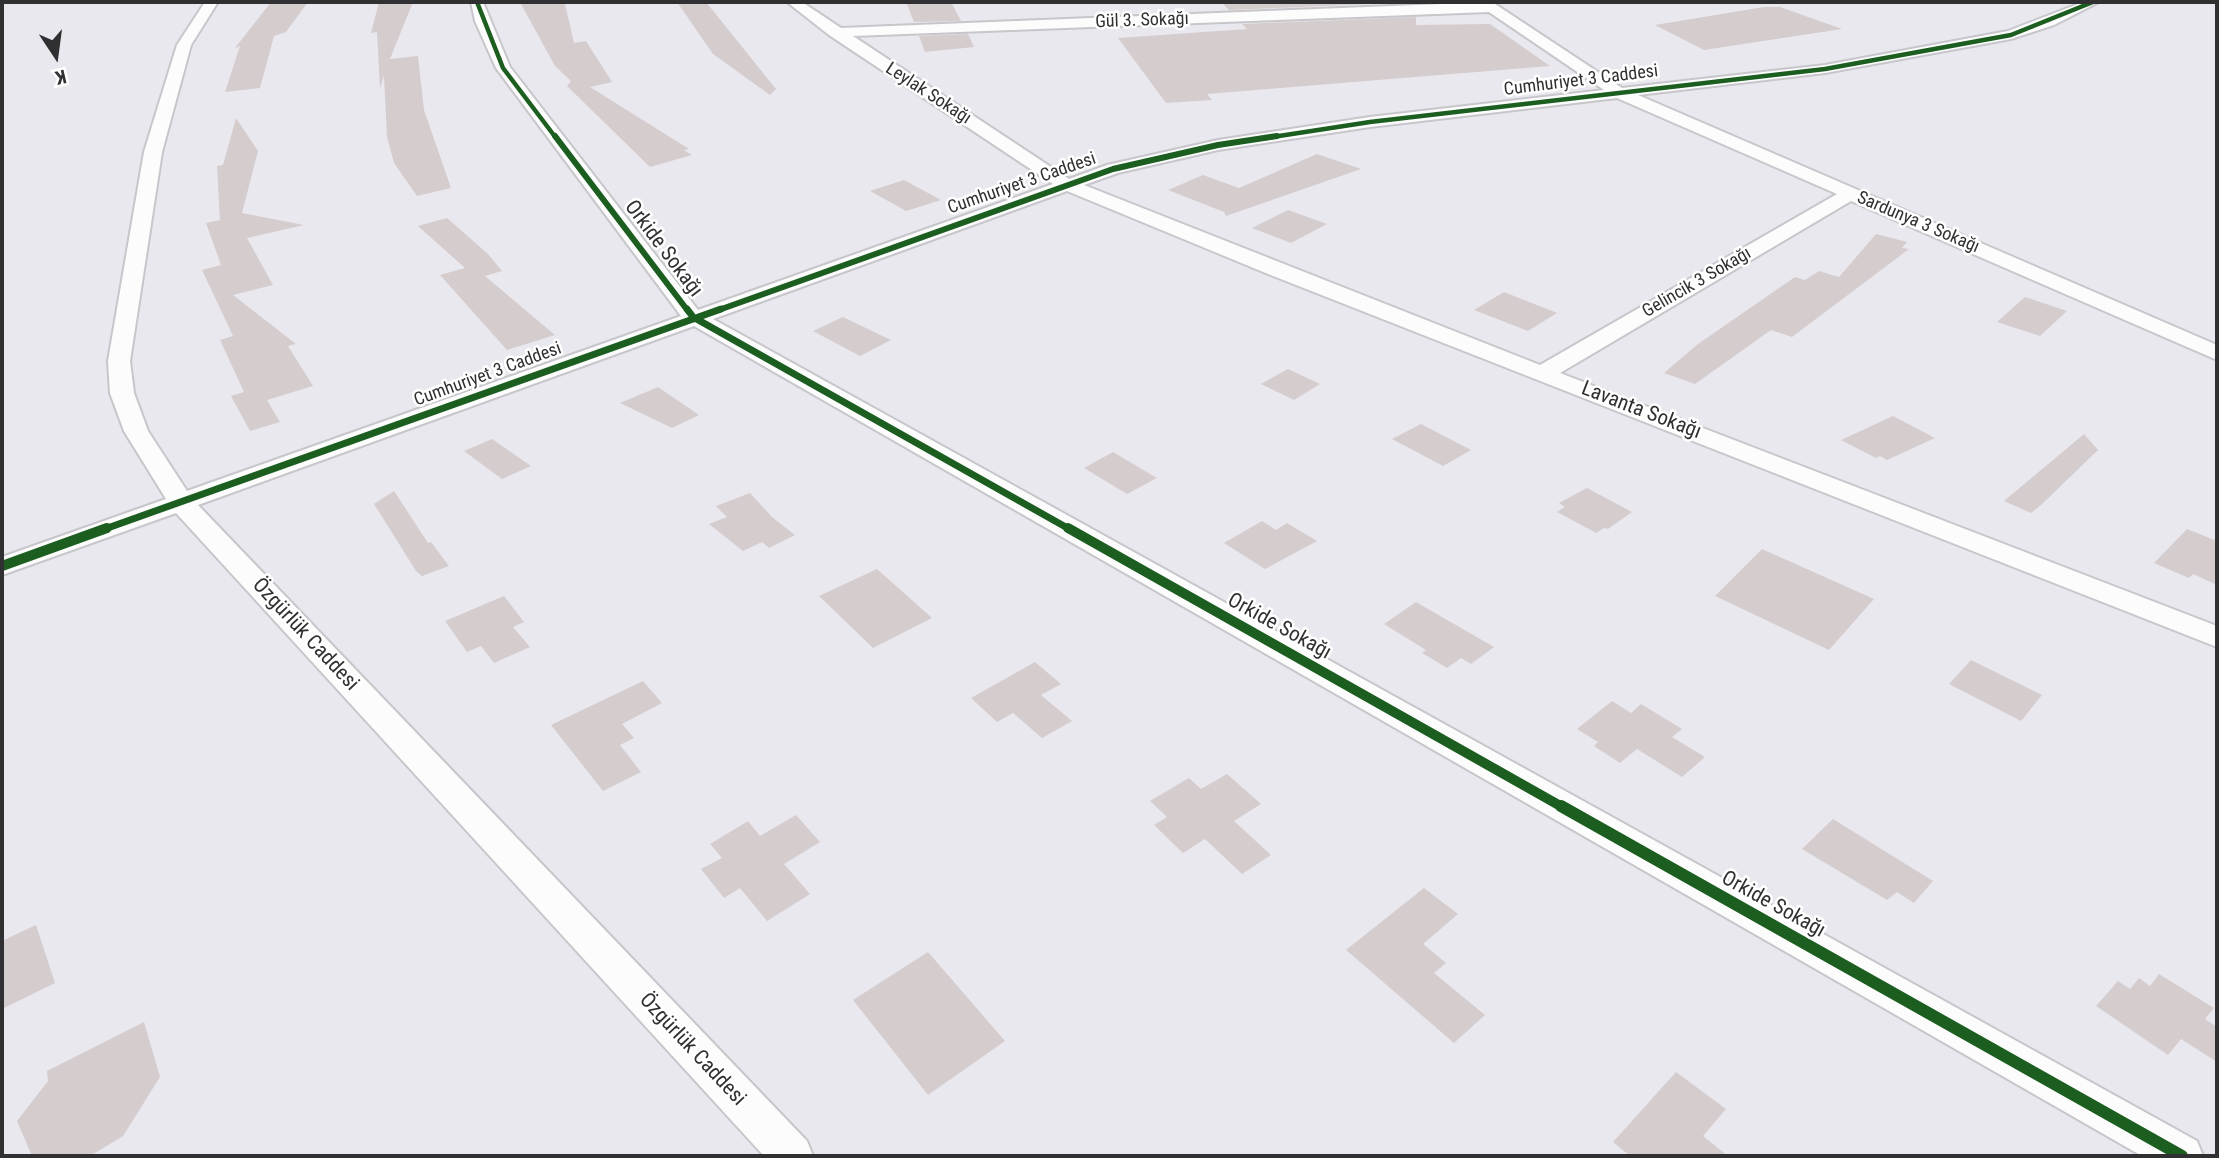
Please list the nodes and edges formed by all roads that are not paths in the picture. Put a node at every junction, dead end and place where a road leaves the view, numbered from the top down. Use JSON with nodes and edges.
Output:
{"nodes":[{"id":1,"x":211,"y":2,"type":"edge"},
{"id":2,"x":477,"y":2,"type":"edge"},
{"id":3,"x":793,"y":2,"type":"edge"},
{"id":4,"x":2093,"y":2,"type":"edge"},
{"id":5,"x":1487,"y":5,"type":"edge"},
{"id":6,"x":834,"y":32,"type":"junction"},
{"id":7,"x":1619,"y":93,"type":"junction"},
{"id":8,"x":1065,"y":184,"type":"junction"},
{"id":9,"x":1850,"y":194,"type":"junction"},
{"id":10,"x":693,"y":317,"type":"junction"},
{"id":11,"x":2217,"y":353,"type":"edge"},
{"id":12,"x":1543,"y":373,"type":"junction"},
{"id":13,"x":182,"y":504,"type":"junction"},
{"id":14,"x":2,"y":566,"type":"edge"},
{"id":15,"x":2217,"y":637,"type":"edge"},
{"id":16,"x":792,"y":1156,"type":"edge"},
{"id":17,"x":2182,"y":1156,"type":"edge"}],
"edges":[{"from":1,"to":13,"type":"street","name":"Özgürlük Caddesi"},
{"from":2,"to":10,"type":"street","name":"Orkide Sokağı"},
{"from":3,"to":6,"type":"street","name":"Leylak Sokağı"},
{"from":4,"to":7,"type":"street","name":"Cumhuriyet 3 Caddesi"},
{"from":5,"to":6,"type":"street","name":"Gül 3. Sokağı"},
{"from":5,"to":7,"type":"street","name":"Sardunya 3 Sokağı"},
{"from":6,"to":8,"type":"street","name":"Leylak Sokağı"},
{"from":7,"to":8,"type":"street","name":"Cumhuriyet 3 Caddesi"},
{"from":7,"to":9,"type":"street","name":"Sardunya 3 Sokağı"},
{"from":8,"to":10,"type":"street","name":"Cumhuriyet 3 Caddesi"},
{"from":8,"to":12,"type":"street","name":"Lavanta Sokağı"},
{"from":9,"to":11,"type":"street","name":"Sardunya 3 Sokağı"},
{"from":9,"to":12,"type":"street","name":"Gelincik 3 Sokağı"},
{"from":10,"to":13,"type":"street","name":"Cumhuriyet 3 Caddesi"},
{"from":10,"to":17,"type":"street","name":"Orkide Sokağı"},
{"from":12,"to":15,"type":"street","name":"Lavanta Sokağı"},
{"from":13,"to":14,"type":"street","name":"Cumhuriyet 3 Caddesi"},
{"from":13,"to":16,"type":"street","name":"Özgürlük Caddesi"}]}
